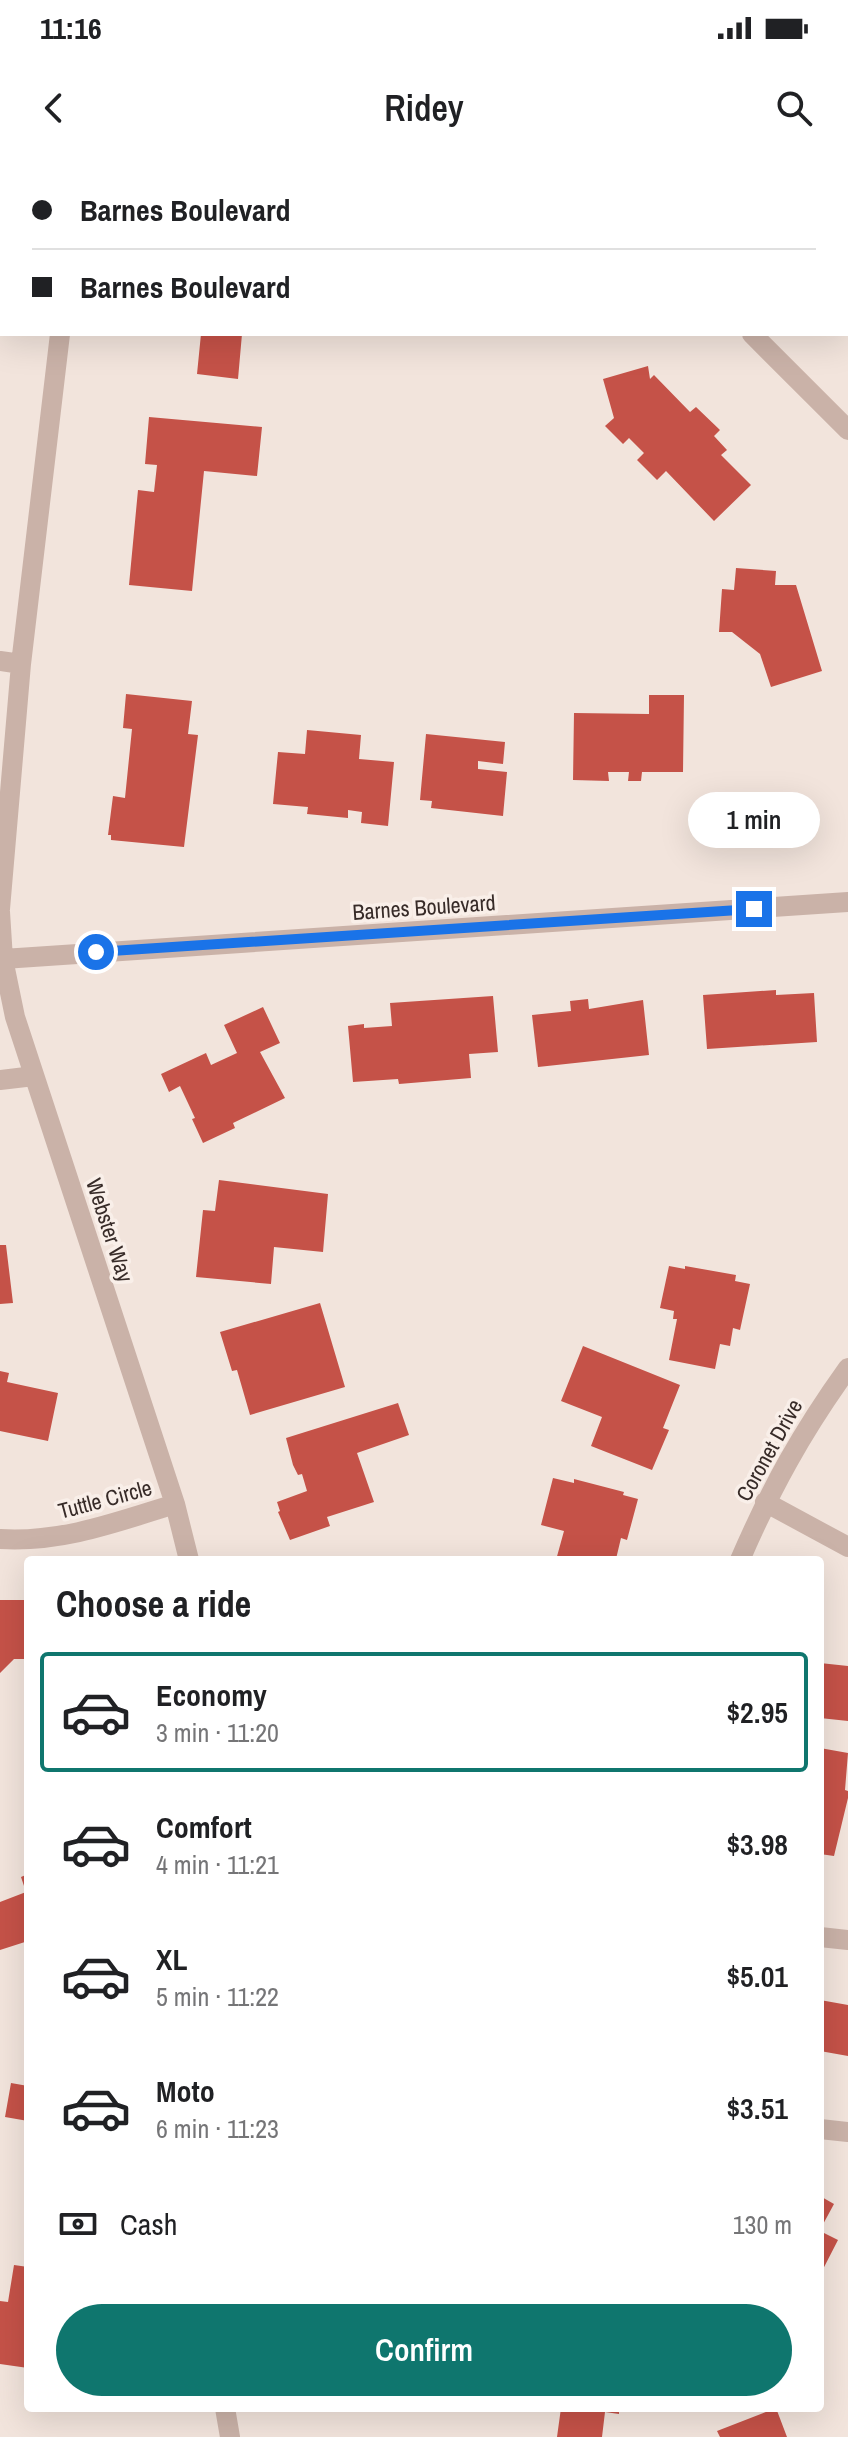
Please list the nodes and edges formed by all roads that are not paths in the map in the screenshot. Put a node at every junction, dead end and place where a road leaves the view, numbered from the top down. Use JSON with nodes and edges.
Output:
{"nodes":[{"id":1,"x":60,"y":336,"type":"edge"},
{"id":2,"x":754,"y":336,"type":"edge"},
{"id":3,"x":848,"y":430,"type":"edge"},
{"id":4,"x":0,"y":661,"type":"edge"},
{"id":5,"x":21,"y":664,"type":"junction"},
{"id":6,"x":848,"y":902,"type":"edge"},
{"id":7,"x":0,"y":910,"type":"edge"},
{"id":8,"x":3,"y":959,"type":"junction"},
{"id":9,"x":34,"y":1076,"type":"junction"},
{"id":10,"x":0,"y":1080,"type":"edge"},
{"id":11,"x":848,"y":1368,"type":"edge"},
{"id":12,"x":765,"y":1502,"type":"junction"},
{"id":13,"x":175,"y":1504,"type":"junction"},
{"id":14,"x":0,"y":1539,"type":"edge"},
{"id":15,"x":848,"y":1547,"type":"edge"},
{"id":16,"x":188,"y":1556,"type":"edge"},
{"id":17,"x":742,"y":1556,"type":"edge"},
{"id":18,"x":824,"y":1937,"type":"edge"},
{"id":19,"x":848,"y":1940,"type":"edge"},
{"id":20,"x":824,"y":2129,"type":"edge"},
{"id":21,"x":848,"y":2132,"type":"edge"},
{"id":22,"x":226,"y":2412,"type":"edge"},
{"id":23,"x":230,"y":2437,"type":"edge"}],
"edges":[{"from":1,"to":5,"type":"street","name":"Webster Way"},
{"from":2,"to":3,"type":"street"},
{"from":4,"to":5,"type":"street"},
{"from":5,"to":7,"type":"street","name":"Webster Way"},
{"from":6,"to":8,"type":"street","name":"Barnes Boulevard"},
{"from":7,"to":8,"type":"street","name":"Webster Way"},
{"from":8,"to":9,"type":"street","name":"Webster Way"},
{"from":9,"to":10,"type":"street"},
{"from":9,"to":13,"type":"street","name":"Webster Way"},
{"from":11,"to":12,"type":"street","name":"Coronet Drive"},
{"from":12,"to":15,"type":"street"},
{"from":12,"to":17,"type":"street","name":"Coronet Drive"},
{"from":13,"to":14,"type":"street","name":"Tuttle Circle"},
{"from":13,"to":16,"type":"street","name":"Webster Way"},
{"from":18,"to":19,"type":"street"},
{"from":20,"to":21,"type":"street"},
{"from":22,"to":23,"type":"street"}]}
